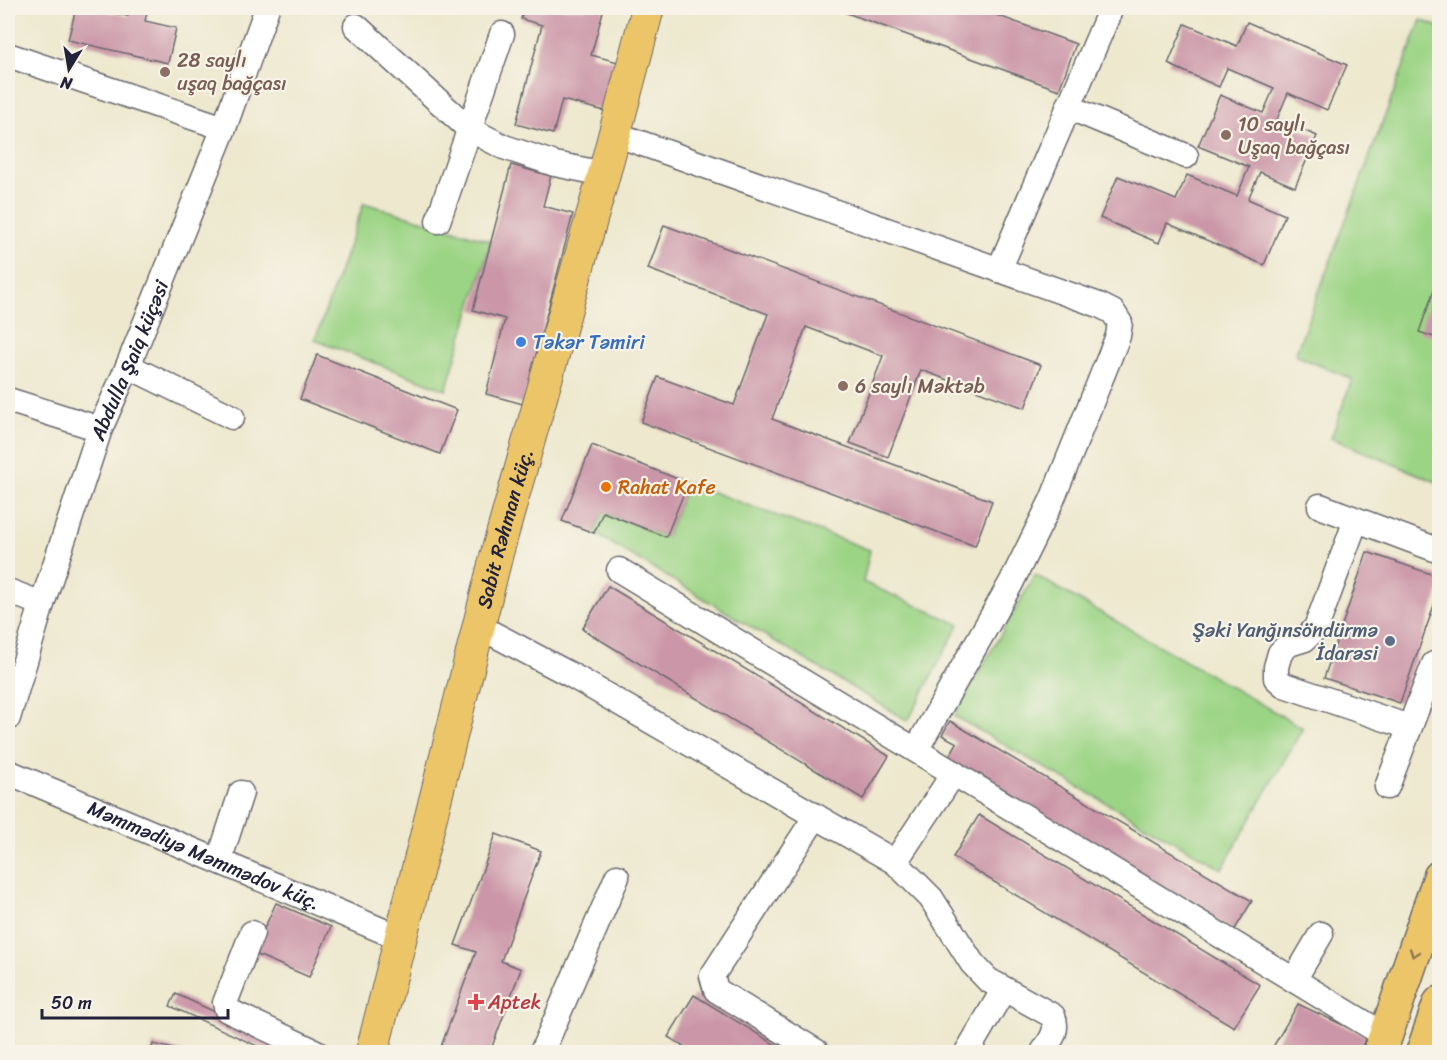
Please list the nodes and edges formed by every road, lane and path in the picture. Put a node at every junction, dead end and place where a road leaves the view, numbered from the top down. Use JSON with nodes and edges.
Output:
{"nodes":[{"id":1,"x":267,"y":8,"type":"edge"},
{"id":2,"x":648,"y":8,"type":"edge"},
{"id":3,"x":1111,"y":8,"type":"edge"},
{"id":4,"x":356,"y":26,"type":"dead end"},
{"id":5,"x":502,"y":34,"type":"dead end"},
{"id":6,"x":8,"y":56,"type":"edge"},
{"id":7,"x":1068,"y":107,"type":"junction"},
{"id":8,"x":224,"y":128,"type":"junction"},
{"id":9,"x":469,"y":129,"type":"junction"},
{"id":10,"x":615,"y":134,"type":"junction"},
{"id":11,"x":1186,"y":156,"type":"dead end"},
{"id":12,"x":604,"y":174,"type":"junction"},
{"id":13,"x":438,"y":221,"type":"dead end"},
{"id":14,"x":999,"y":270,"type":"junction"},
{"id":15,"x":128,"y":366,"type":"junction"},
{"id":16,"x":8,"y":400,"type":"edge"},
{"id":17,"x":232,"y":417,"type":"dead end"},
{"id":18,"x":100,"y":429,"type":"junction"},
{"id":19,"x":1320,"y":506,"type":"dead end"},
{"id":20,"x":1356,"y":520,"type":"junction"},
{"id":21,"x":1440,"y":551,"type":"edge"},
{"id":22,"x":619,"y":570,"type":"dead end"},
{"id":23,"x":8,"y":591,"type":"edge"},
{"id":24,"x":42,"y":604,"type":"junction"},
{"id":25,"x":478,"y":626,"type":"junction"},
{"id":26,"x":1438,"y":661,"type":"edge"},
{"id":27,"x":8,"y":718,"type":"edge"},
{"id":28,"x":1409,"y":727,"type":"junction"},
{"id":29,"x":916,"y":750,"type":"junction"},
{"id":30,"x":8,"y":772,"type":"edge"},
{"id":31,"x":954,"y":773,"type":"junction"},
{"id":32,"x":1387,"y":787,"type":"dead end"},
{"id":33,"x":241,"y":793,"type":"dead end"},
{"id":34,"x":816,"y":816,"type":"junction"},
{"id":35,"x":219,"y":861,"type":"junction"},
{"id":36,"x":895,"y":862,"type":"junction"},
{"id":37,"x":617,"y":877,"type":"dead end"},
{"id":38,"x":1440,"y":878,"type":"edge"},
{"id":39,"x":252,"y":933,"type":"dead end"},
{"id":40,"x":1321,"y":934,"type":"dead end"},
{"id":41,"x":400,"y":938,"type":"junction"},
{"id":42,"x":1293,"y":980,"type":"junction"},
{"id":43,"x":1004,"y":989,"type":"junction"},
{"id":44,"x":1440,"y":1003,"type":"edge"},
{"id":45,"x":1383,"y":1044,"type":"edge"},
{"id":46,"x":316,"y":1053,"type":"edge"},
{"id":47,"x":372,"y":1053,"type":"edge"},
{"id":48,"x":542,"y":1053,"type":"edge"},
{"id":49,"x":817,"y":1053,"type":"edge"},
{"id":50,"x":967,"y":1053,"type":"edge"},
{"id":51,"x":1043,"y":1053,"type":"edge"},
{"id":52,"x":1422,"y":1053,"type":"edge"}],
"edges":[{"from":1,"to":8,"type":"street","name":"Abdulla Şaiq küçəsi"},
{"from":2,"to":10,"type":"main road","name":"Sabit Rəhman küç."},
{"from":3,"to":7,"type":"street"},
{"from":4,"to":9,"type":"street"},
{"from":5,"to":9,"type":"street"},
{"from":6,"to":8,"type":"street"},
{"from":7,"to":11,"type":"street"},
{"from":7,"to":14,"type":"street"},
{"from":8,"to":15,"type":"street","name":"Abdulla Şaiq küçəsi"},
{"from":9,"to":12,"type":"street"},
{"from":9,"to":13,"type":"street"},
{"from":10,"to":12,"type":"main road","name":"Sabit Rəhman küç."},
{"from":10,"to":14,"type":"street"},
{"from":12,"to":25,"type":"main road","name":"Sabit Rəhman küç."},
{"from":14,"to":29,"type":"street"},
{"from":15,"to":17,"type":"street"},
{"from":15,"to":18,"type":"street","name":"Abdulla Şaiq küçəsi"},
{"from":16,"to":18,"type":"street"},
{"from":18,"to":24,"type":"street","name":"Abdulla Şaiq küçəsi"},
{"from":19,"to":20,"type":"street"},
{"from":20,"to":21,"type":"street"},
{"from":20,"to":28,"type":"street"},
{"from":22,"to":29,"type":"street"},
{"from":23,"to":24,"type":"street"},
{"from":24,"to":27,"type":"street","name":"Abdulla Şaiq küçəsi"},
{"from":25,"to":34,"type":"street"},
{"from":25,"to":41,"type":"main road","name":"Sabit Rəhman küç."},
{"from":26,"to":28,"type":"street"},
{"from":28,"to":32,"type":"street"},
{"from":29,"to":31,"type":"street"},
{"from":30,"to":35,"type":"street","name":"Məmmədiyə Məmmədov küç."},
{"from":31,"to":36,"type":"street"},
{"from":31,"to":42,"type":"street"},
{"from":33,"to":35,"type":"street"},
{"from":34,"to":36,"type":"street"},
{"from":34,"to":49,"type":"street"},
{"from":35,"to":41,"type":"street","name":"Məmmədiyə Məmmədov küç."},
{"from":36,"to":43,"type":"street"},
{"from":37,"to":48,"type":"street"},
{"from":38,"to":45,"type":"highway","one_way":true},
{"from":39,"to":46,"type":"street"},
{"from":40,"to":42,"type":"street"},
{"from":41,"to":47,"type":"main road","name":"Sabit Rəhman küç."},
{"from":42,"to":45,"type":"street"},
{"from":43,"to":50,"type":"street"},
{"from":43,"to":51,"type":"street"},
{"from":44,"to":52,"type":"highway"}]}
